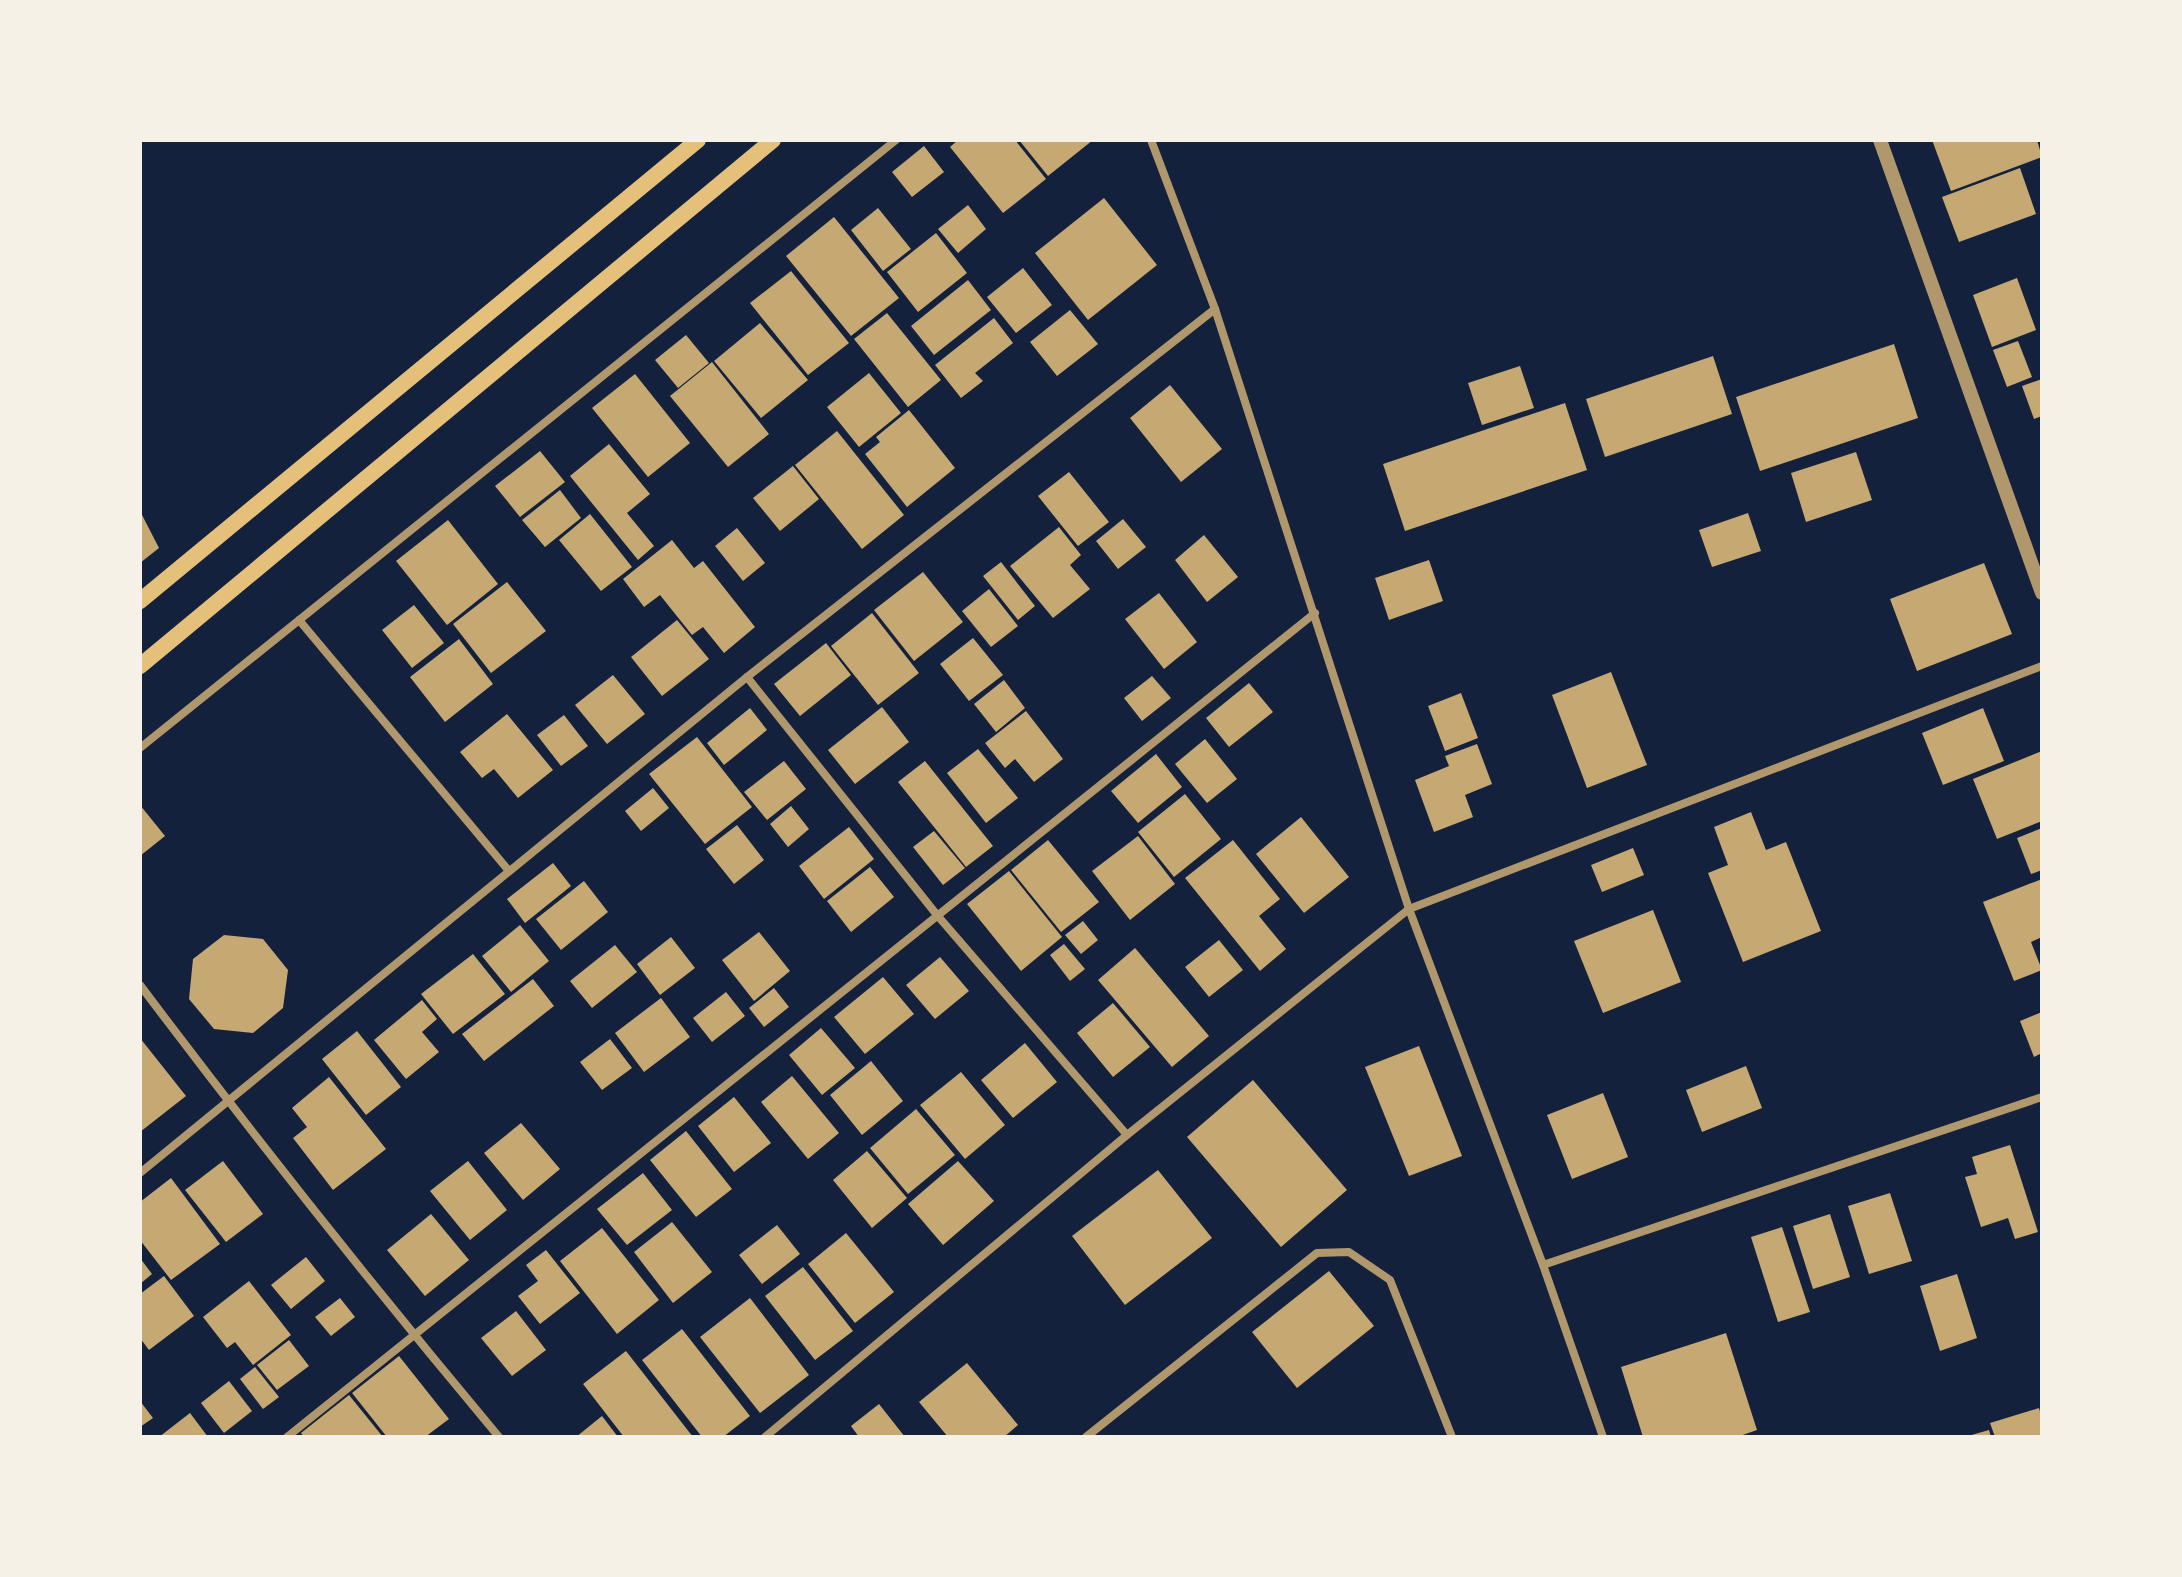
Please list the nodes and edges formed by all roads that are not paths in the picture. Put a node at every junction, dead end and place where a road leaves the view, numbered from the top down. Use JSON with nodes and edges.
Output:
{"nodes":[{"id":1,"x":698,"y":140,"type":"edge"},
{"id":2,"x":773,"y":140,"type":"edge"},
{"id":3,"x":896,"y":140,"type":"edge"},
{"id":4,"x":1151,"y":140,"type":"edge"},
{"id":5,"x":1880,"y":140,"type":"edge"},
{"id":6,"x":1215,"y":309,"type":"junction"},
{"id":7,"x":2042,"y":593,"type":"edge"},
{"id":8,"x":140,"y":601,"type":"edge"},
{"id":9,"x":1315,"y":613,"type":"junction"},
{"id":10,"x":299,"y":620,"type":"junction"},
{"id":11,"x":140,"y":666,"type":"edge"},
{"id":12,"x":2042,"y":666,"type":"edge"},
{"id":13,"x":747,"y":677,"type":"junction"},
{"id":14,"x":140,"y":748,"type":"edge"},
{"id":15,"x":509,"y":871,"type":"junction"},
{"id":16,"x":1409,"y":909,"type":"junction"},
{"id":17,"x":937,"y":915,"type":"junction"},
{"id":18,"x":140,"y":985,"type":"edge"},
{"id":19,"x":2042,"y":1097,"type":"edge"},
{"id":20,"x":229,"y":1103,"type":"junction"},
{"id":21,"x":1127,"y":1135,"type":"junction"},
{"id":22,"x":140,"y":1173,"type":"edge"},
{"id":23,"x":1543,"y":1265,"type":"junction"},
{"id":24,"x":414,"y":1335,"type":"junction"},
{"id":25,"x":287,"y":1437,"type":"edge"},
{"id":26,"x":499,"y":1437,"type":"edge"},
{"id":27,"x":765,"y":1437,"type":"edge"},
{"id":28,"x":1086,"y":1437,"type":"edge"},
{"id":29,"x":1452,"y":1437,"type":"edge"},
{"id":30,"x":1603,"y":1437,"type":"edge"}],
"edges":[{"from":1,"to":8,"type":"main road"},
{"from":2,"to":11,"type":"main road"},
{"from":3,"to":10,"type":"street"},
{"from":4,"to":6,"type":"street"},
{"from":5,"to":7,"type":"street"},
{"from":6,"to":9,"type":"street"},
{"from":6,"to":13,"type":"street"},
{"from":9,"to":16,"type":"street"},
{"from":9,"to":17,"type":"street"},
{"from":10,"to":14,"type":"street"},
{"from":10,"to":15,"type":"street"},
{"from":12,"to":16,"type":"street"},
{"from":13,"to":15,"type":"street"},
{"from":13,"to":17,"type":"street"},
{"from":15,"to":20,"type":"street"},
{"from":16,"to":21,"type":"street"},
{"from":16,"to":23,"type":"street"},
{"from":17,"to":21,"type":"street"},
{"from":17,"to":24,"type":"street"},
{"from":18,"to":20,"type":"street"},
{"from":19,"to":23,"type":"street"},
{"from":20,"to":22,"type":"street"},
{"from":20,"to":24,"type":"street"},
{"from":21,"to":27,"type":"street"},
{"from":23,"to":30,"type":"street"},
{"from":24,"to":25,"type":"street"},
{"from":24,"to":26,"type":"street"},
{"from":28,"to":29,"type":"street"}]}
